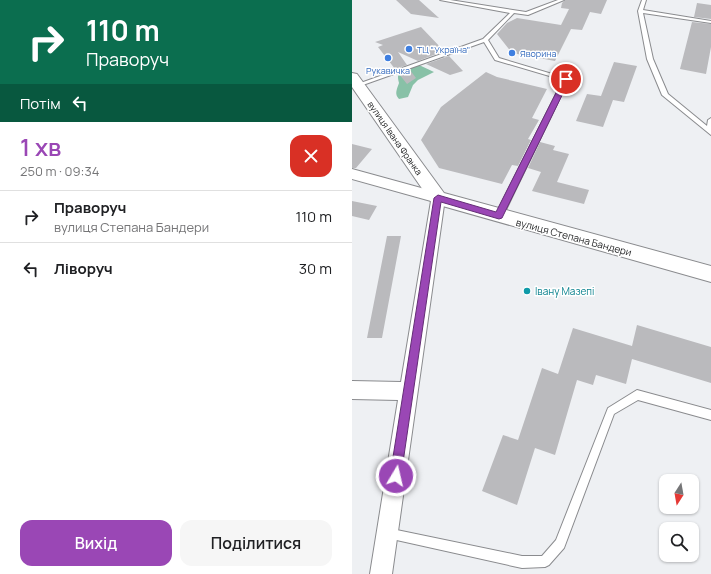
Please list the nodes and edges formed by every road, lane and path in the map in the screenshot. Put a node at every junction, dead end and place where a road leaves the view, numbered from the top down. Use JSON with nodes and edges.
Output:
{"nodes":[{"id":1,"x":442,"y":0,"type":"edge"},
{"id":2,"x":562,"y":0,"type":"edge"},
{"id":3,"x":644,"y":0,"type":"edge"},
{"id":4,"x":640,"y":11,"type":"junction"},
{"id":5,"x":512,"y":13,"type":"junction"},
{"id":6,"x":711,"y":22,"type":"edge"},
{"id":7,"x":485,"y":40,"type":"junction"},
{"id":8,"x":355,"y":81,"type":"edge"},
{"id":9,"x":711,"y":120,"type":"edge"},
{"id":10,"x":710,"y":132,"type":"edge"},
{"id":11,"x":352,"y":174,"type":"edge"},
{"id":12,"x":438,"y":198,"type":"junction"},
{"id":13,"x":499,"y":216,"type":"junction"},
{"id":14,"x":711,"y":274,"type":"edge"},
{"id":15,"x":352,"y":390,"type":"edge"},
{"id":16,"x":408,"y":391,"type":"junction"},
{"id":17,"x":711,"y":415,"type":"edge"},
{"id":18,"x":387,"y":533,"type":"junction"},
{"id":19,"x":381,"y":574,"type":"edge"}],
"edges":[{"from":1,"to":5,"type":"lane"},
{"from":2,"to":5,"type":"lane"},
{"from":3,"to":4,"type":"lane"},
{"from":4,"to":6,"type":"lane"},
{"from":4,"to":10,"type":"lane"},
{"from":5,"to":7,"type":"lane"},
{"from":7,"to":8,"type":"lane"},
{"from":7,"to":13,"type":"lane"},
{"from":8,"to":12,"type":"street","name":"вулиця Івана Франка"},
{"from":9,"to":10,"type":"lane"},
{"from":11,"to":12,"type":"street"},
{"from":12,"to":13,"type":"street","name":"вулиця Степана Бандери"},
{"from":12,"to":16,"type":"street"},
{"from":13,"to":14,"type":"street","name":"вулиця Степана Бандери"},
{"from":15,"to":16,"type":"street"},
{"from":16,"to":18,"type":"street"},
{"from":17,"to":18,"type":"lane"},
{"from":18,"to":19,"type":"street"}]}
